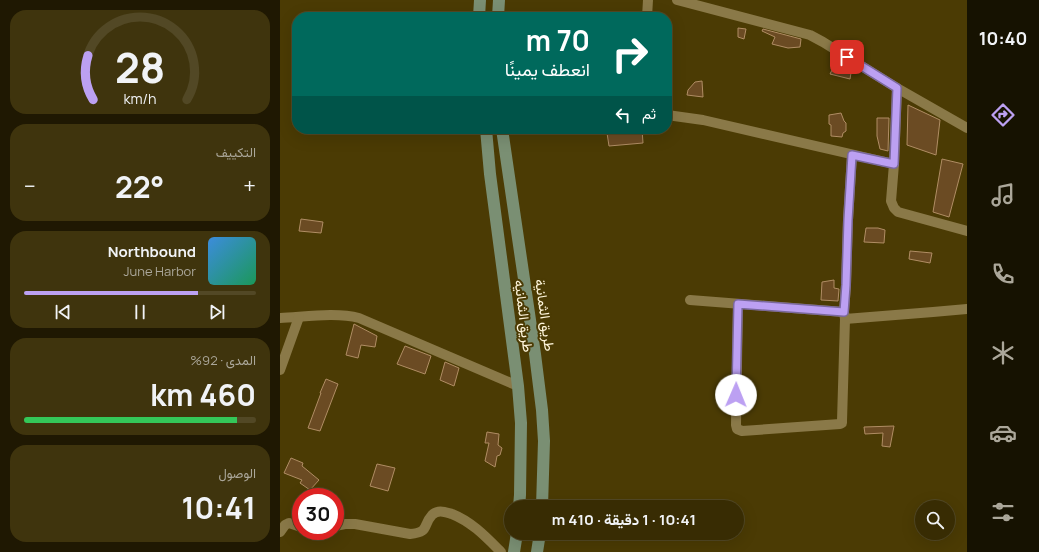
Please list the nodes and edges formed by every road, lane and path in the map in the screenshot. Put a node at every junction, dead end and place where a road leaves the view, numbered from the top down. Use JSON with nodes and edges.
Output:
{"nodes":[{"id":1,"x":480,"y":0,"type":"edge"},
{"id":2,"x":499,"y":0,"type":"edge"},
{"id":3,"x":648,"y":0,"type":"edge"},
{"id":4,"x":677,"y":0,"type":"edge"},
{"id":5,"x":479,"y":12,"type":"edge"},
{"id":6,"x":498,"y":12,"type":"edge"},
{"id":7,"x":647,"y":12,"type":"edge"},
{"id":8,"x":897,"y":88,"type":"junction"},
{"id":9,"x":672,"y":116,"type":"edge"},
{"id":10,"x":967,"y":128,"type":"edge"},
{"id":11,"x":486,"y":134,"type":"edge"},
{"id":12,"x":503,"y":134,"type":"edge"},
{"id":13,"x":852,"y":155,"type":"junction"},
{"id":14,"x":894,"y":164,"type":"junction"},
{"id":15,"x":967,"y":231,"type":"edge"},
{"id":16,"x":690,"y":300,"type":"dead end"},
{"id":17,"x":738,"y":304,"type":"junction"},
{"id":18,"x":967,"y":309,"type":"edge"},
{"id":19,"x":844,"y":315,"type":"junction"},
{"id":20,"x":299,"y":317,"type":"junction"},
{"id":21,"x":280,"y":318,"type":"edge"},
{"id":22,"x":280,"y":370,"type":"edge"},
{"id":23,"x":518,"y":386,"type":"junction"},
{"id":24,"x":520,"y":500,"type":"edge"},
{"id":25,"x":542,"y":500,"type":"edge"},
{"id":26,"x":292,"y":524,"type":"edge"},
{"id":27,"x":344,"y":524,"type":"edge"},
{"id":28,"x":280,"y":532,"type":"edge"},
{"id":29,"x":516,"y":540,"type":"edge"},
{"id":30,"x":539,"y":540,"type":"edge"},
{"id":31,"x":501,"y":552,"type":"edge"},
{"id":32,"x":514,"y":552,"type":"edge"},
{"id":33,"x":536,"y":552,"type":"edge"}],
"edges":[{"from":1,"to":5,"type":"street"},
{"from":2,"to":6,"type":"street"},
{"from":3,"to":7,"type":"street"},
{"from":4,"to":8,"type":"street"},
{"from":8,"to":10,"type":"street"},
{"from":8,"to":14,"type":"street"},
{"from":9,"to":13,"type":"street"},
{"from":11,"to":23,"type":"street","name":"طريق الثمانيه"},
{"from":12,"to":25,"type":"street","name":"طريق الثمانية"},
{"from":13,"to":14,"type":"street"},
{"from":13,"to":19,"type":"street"},
{"from":14,"to":15,"type":"street"},
{"from":16,"to":17,"type":"street"},
{"from":17,"to":19,"type":"street"},
{"from":17,"to":19,"type":"street"},
{"from":18,"to":19,"type":"street"},
{"from":20,"to":21,"type":"street"},
{"from":20,"to":22,"type":"street"},
{"from":20,"to":23,"type":"street"},
{"from":23,"to":24,"type":"street","name":"طريق الثمانيه"},
{"from":26,"to":28,"type":"street"},
{"from":27,"to":31,"type":"street"},
{"from":29,"to":32,"type":"street"},
{"from":30,"to":33,"type":"street"}]}
